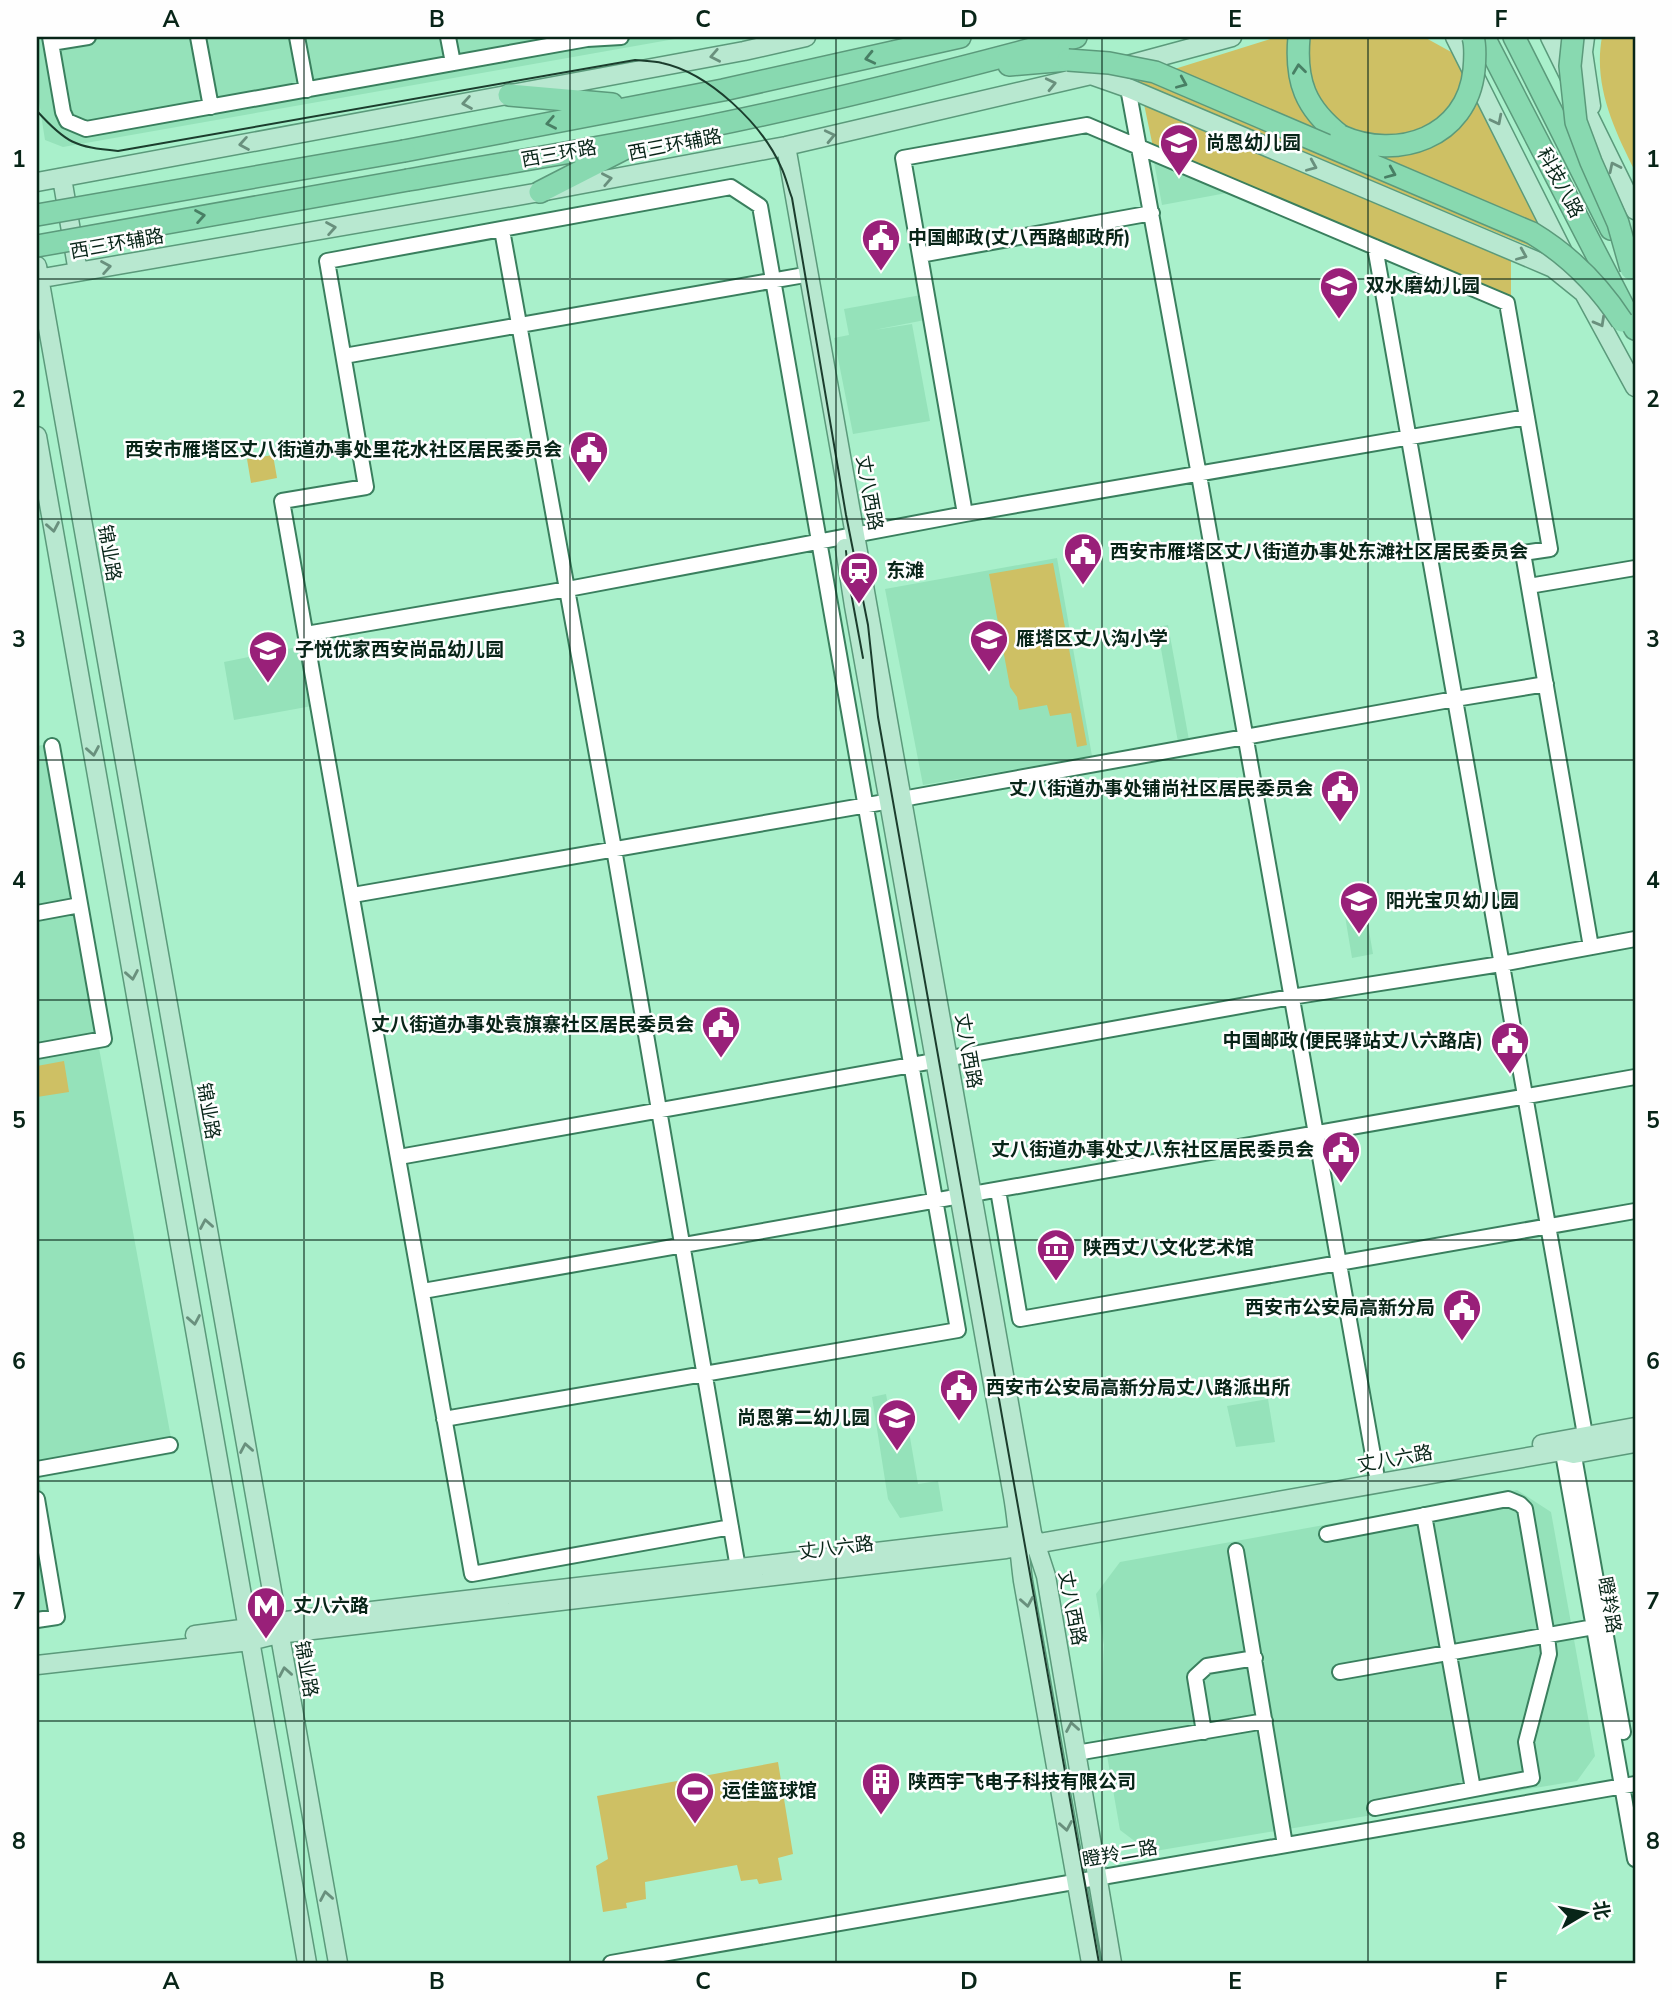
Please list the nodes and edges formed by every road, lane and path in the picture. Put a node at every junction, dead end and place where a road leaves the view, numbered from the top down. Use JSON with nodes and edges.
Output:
{"nodes":[{"id":1,"x":89,"y":37,"type":"edge"},
{"id":2,"x":198,"y":37,"type":"edge"},
{"id":3,"x":297,"y":37,"type":"edge"},
{"id":4,"x":448,"y":37,"type":"edge"},
{"id":5,"x":621,"y":37,"type":"edge"},
{"id":6,"x":806,"y":37,"type":"edge"},
{"id":7,"x":943,"y":37,"type":"edge"},
{"id":8,"x":960,"y":37,"type":"edge"},
{"id":9,"x":1076,"y":37,"type":"edge"},
{"id":10,"x":1232,"y":37,"type":"edge"},
{"id":11,"x":1299,"y":37,"type":"edge"},
{"id":12,"x":1455,"y":37,"type":"edge"},
{"id":13,"x":1473,"y":37,"type":"edge"},
{"id":14,"x":1484,"y":37,"type":"edge"},
{"id":15,"x":1514,"y":37,"type":"edge"},
{"id":16,"x":1550,"y":37,"type":"edge"},
{"id":17,"x":1573,"y":37,"type":"edge"},
{"id":18,"x":1585,"y":37,"type":"edge"},
{"id":19,"x":587,"y":38,"type":"edge"},
{"id":20,"x":783,"y":39,"type":"edge"},
{"id":21,"x":50,"y":40,"type":"edge"},
{"id":22,"x":747,"y":44,"type":"edge"},
{"id":23,"x":919,"y":46,"type":"junction"},
{"id":24,"x":453,"y":64,"type":"junction"},
{"id":25,"x":958,"y":69,"type":"junction"},
{"id":26,"x":1091,"y":75,"type":"junction"},
{"id":27,"x":1128,"y":88,"type":"junction"},
{"id":28,"x":307,"y":90,"type":"junction"},
{"id":29,"x":509,"y":95,"type":"junction"},
{"id":30,"x":211,"y":107,"type":"junction"},
{"id":31,"x":639,"y":107,"type":"junction"},
{"id":32,"x":1594,"y":124,"type":"junction"},
{"id":33,"x":645,"y":139,"type":"junction"},
{"id":34,"x":781,"y":147,"type":"junction"},
{"id":35,"x":1141,"y":149,"type":"junction"},
{"id":36,"x":62,"y":178,"type":"junction"},
{"id":37,"x":37,"y":183,"type":"edge"},
{"id":38,"x":540,"y":192,"type":"junction"},
{"id":39,"x":1635,"y":210,"type":"edge"},
{"id":40,"x":1153,"y":213,"type":"junction"},
{"id":41,"x":37,"y":215,"type":"edge"},
{"id":42,"x":502,"y":230,"type":"junction"},
{"id":43,"x":37,"y":246,"type":"edge"},
{"id":44,"x":1375,"y":247,"type":"junction"},
{"id":45,"x":920,"y":255,"type":"junction"},
{"id":46,"x":78,"y":272,"type":"junction"},
{"id":47,"x":1633,"y":274,"type":"edge"},
{"id":48,"x":38,"y":275,"type":"edge"},
{"id":49,"x":799,"y":276,"type":"junction"},
{"id":50,"x":773,"y":281,"type":"junction"},
{"id":51,"x":1584,"y":293,"type":"junction"},
{"id":52,"x":1629,"y":323,"type":"edge"},
{"id":53,"x":519,"y":326,"type":"junction"},
{"id":54,"x":1635,"y":342,"type":"edge"},
{"id":55,"x":344,"y":356,"type":"junction"},
{"id":56,"x":1635,"y":387,"type":"edge"},
{"id":57,"x":1527,"y":416,"type":"junction"},
{"id":58,"x":37,"y":436,"type":"edge"},
{"id":59,"x":1409,"y":437,"type":"junction"},
{"id":60,"x":1199,"y":474,"type":"junction"},
{"id":61,"x":965,"y":514,"type":"junction"},
{"id":62,"x":849,"y":536,"type":"junction"},
{"id":63,"x":819,"y":542,"type":"junction"},
{"id":64,"x":1635,"y":568,"type":"edge"},
{"id":65,"x":1529,"y":586,"type":"junction"},
{"id":66,"x":568,"y":589,"type":"junction"},
{"id":67,"x":306,"y":634,"type":"junction"},
{"id":68,"x":1546,"y":684,"type":"junction"},
{"id":69,"x":1455,"y":699,"type":"junction"},
{"id":70,"x":1245,"y":736,"type":"junction"},
{"id":71,"x":52,"y":746,"type":"dead end"},
{"id":72,"x":896,"y":800,"type":"junction"},
{"id":73,"x":864,"y":804,"type":"junction"},
{"id":74,"x":614,"y":849,"type":"junction"},
{"id":75,"x":353,"y":895,"type":"junction"},
{"id":76,"x":80,"y":905,"type":"junction"},
{"id":77,"x":37,"y":913,"type":"edge"},
{"id":78,"x":1635,"y":939,"type":"edge"},
{"id":79,"x":1591,"y":947,"type":"junction"},
{"id":80,"x":1501,"y":964,"type":"junction"},
{"id":81,"x":1292,"y":997,"type":"junction"},
{"id":82,"x":37,"y":1051,"type":"edge"},
{"id":83,"x":942,"y":1060,"type":"junction"},
{"id":84,"x":911,"y":1065,"type":"junction"},
{"id":85,"x":1635,"y":1077,"type":"edge"},
{"id":86,"x":1524,"y":1097,"type":"junction"},
{"id":87,"x":659,"y":1110,"type":"junction"},
{"id":88,"x":1315,"y":1132,"type":"junction"},
{"id":89,"x":398,"y":1157,"type":"junction"},
{"id":90,"x":998,"y":1190,"type":"junction"},
{"id":91,"x":965,"y":1196,"type":"junction"},
{"id":92,"x":935,"y":1201,"type":"junction"},
{"id":93,"x":1635,"y":1211,"type":"edge"},
{"id":94,"x":1547,"y":1226,"type":"junction"},
{"id":95,"x":684,"y":1246,"type":"junction"},
{"id":96,"x":1339,"y":1262,"type":"junction"},
{"id":97,"x":423,"y":1292,"type":"junction"},
{"id":98,"x":706,"y":1373,"type":"junction"},
{"id":99,"x":444,"y":1419,"type":"junction"},
{"id":100,"x":1635,"y":1427,"type":"edge"},
{"id":101,"x":1635,"y":1443,"type":"edge"},
{"id":102,"x":170,"y":1445,"type":"dead end"},
{"id":103,"x":1573,"y":1445,"type":"junction"},
{"id":104,"x":37,"y":1469,"type":"edge"},
{"id":105,"x":1376,"y":1472,"type":"junction"},
{"id":106,"x":37,"y":1499,"type":"edge"},
{"id":107,"x":1424,"y":1516,"type":"junction"},
{"id":108,"x":732,"y":1527,"type":"junction"},
{"id":109,"x":1326,"y":1534,"type":"dead end"},
{"id":110,"x":1026,"y":1540,"type":"junction"},
{"id":111,"x":1236,"y":1551,"type":"dead end"},
{"id":112,"x":738,"y":1568,"type":"junction"},
{"id":113,"x":37,"y":1620,"type":"edge"},
{"id":114,"x":1594,"y":1627,"type":"junction"},
{"id":115,"x":278,"y":1628,"type":"junction"},
{"id":116,"x":249,"y":1634,"type":"junction"},
{"id":117,"x":1547,"y":1636,"type":"junction"},
{"id":118,"x":1449,"y":1653,"type":"junction"},
{"id":119,"x":37,"y":1654,"type":"edge"},
{"id":120,"x":1255,"y":1658,"type":"junction"},
{"id":121,"x":37,"y":1664,"type":"edge"},
{"id":122,"x":1340,"y":1672,"type":"dead end"},
{"id":123,"x":1265,"y":1721,"type":"junction"},
{"id":124,"x":1204,"y":1732,"type":"junction"},
{"id":125,"x":1082,"y":1752,"type":"dead end"},
{"id":126,"x":1630,"y":1785,"type":"edge"},
{"id":127,"x":1473,"y":1789,"type":"junction"},
{"id":128,"x":1635,"y":1802,"type":"edge"},
{"id":129,"x":1375,"y":1808,"type":"dead end"},
{"id":130,"x":1285,"y":1845,"type":"junction"},
{"id":131,"x":1635,"y":1858,"type":"edge"},
{"id":132,"x":1097,"y":1878,"type":"junction"},
{"id":133,"x":1077,"y":1882,"type":"junction"},
{"id":134,"x":307,"y":1963,"type":"edge"},
{"id":135,"x":338,"y":1963,"type":"edge"},
{"id":136,"x":611,"y":1963,"type":"edge"},
{"id":137,"x":1091,"y":1963,"type":"edge"},
{"id":138,"x":1112,"y":1963,"type":"edge"}],
"edges":[{"from":1,"to":21,"type":"street"},
{"from":2,"to":30,"type":"street"},
{"from":3,"to":28,"type":"street"},
{"from":4,"to":24,"type":"street"},
{"from":5,"to":19,"type":"street"},
{"from":6,"to":20,"type":"main road"},
{"from":7,"to":23,"type":"highway"},
{"from":8,"to":23,"type":"highway","name":"西三环路"},
{"from":9,"to":25,"type":"highway","name":"西三环路"},
{"from":10,"to":26,"type":"main road","name":"西三环辅路"},
{"from":13,"to":11,"type":"highway","one_way":true,"bridge":true},
{"from":12,"to":51,"type":"main road","one_way":true},
{"from":14,"to":52,"type":"highway","name":"科技八路"},
{"from":15,"to":47,"type":"highway","name":"科技八路","bridge":true},
{"from":16,"to":32,"type":"main road"},
{"from":17,"to":47,"type":"highway","bridge":true},
{"from":18,"to":32,"type":"main road"},
{"from":19,"to":24,"type":"street"},
{"from":20,"to":22,"type":"main road"},
{"from":21,"to":30,"type":"street"},
{"from":22,"to":29,"type":"main road","one_way":true},
{"from":23,"to":31,"type":"highway","name":"西三环路","one_way":true},
{"from":24,"to":28,"type":"street"},
{"from":25,"to":33,"type":"highway","name":"西三环路"},
{"from":25,"to":52,"type":"highway","one_way":true,"bridge":true},
{"from":26,"to":27,"type":"main road"},
{"from":34,"to":26,"type":"main road","name":"西三环辅路","one_way":true},
{"from":27,"to":35,"type":"street"},
{"from":27,"to":51,"type":"main road","one_way":true},
{"from":28,"to":30,"type":"street"},
{"from":29,"to":31,"type":"highway"},
{"from":29,"to":36,"type":"main road","one_way":true},
{"from":31,"to":41,"type":"highway","name":"西三环路","one_way":true,"bridge":true},
{"from":39,"to":32,"type":"main road","one_way":true},
{"from":33,"to":38,"type":"highway"},
{"from":43,"to":33,"type":"highway","name":"西三环路","one_way":true,"bridge":true},
{"from":38,"to":34,"type":"main road","name":"西三环辅路","one_way":true},
{"from":34,"to":49,"type":"main road","name":"丈八西路"},
{"from":34,"to":62,"type":"main road","name":"丈八西路"},
{"from":35,"to":40,"type":"street"},
{"from":35,"to":44,"type":"street"},
{"from":35,"to":45,"type":"street"},
{"from":36,"to":37,"type":"main road"},
{"from":36,"to":46,"type":"main road"},
{"from":46,"to":38,"type":"main road","name":"西三环辅路","one_way":true},
{"from":40,"to":45,"type":"street"},
{"from":40,"to":60,"type":"street"},
{"from":42,"to":50,"type":"street"},
{"from":42,"to":53,"type":"street"},
{"from":42,"to":55,"type":"street"},
{"from":44,"to":57,"type":"street"},
{"from":44,"to":59,"type":"street"},
{"from":45,"to":61,"type":"street"},
{"from":46,"to":48,"type":"main road","name":"西三环辅路"},
{"from":115,"to":48,"type":"main road","name":"锦业路","one_way":true},
{"from":49,"to":50,"type":"street"},
{"from":49,"to":62,"type":"main road","name":"丈八西路"},
{"from":50,"to":53,"type":"street"},
{"from":50,"to":63,"type":"street"},
{"from":51,"to":56,"type":"main road","one_way":true},
{"from":52,"to":54,"type":"highway"},
{"from":53,"to":55,"type":"street"},
{"from":53,"to":66,"type":"street"},
{"from":55,"to":67,"type":"street"},
{"from":57,"to":59,"type":"street"},
{"from":57,"to":65,"type":"street"},
{"from":58,"to":116,"type":"main road","one_way":true},
{"from":59,"to":60,"type":"street"},
{"from":59,"to":69,"type":"street"},
{"from":60,"to":61,"type":"street"},
{"from":60,"to":70,"type":"street"},
{"from":61,"to":62,"type":"street"},
{"from":62,"to":63,"type":"street"},
{"from":62,"to":72,"type":"main road","name":"丈八西路"},
{"from":63,"to":66,"type":"street"},
{"from":63,"to":73,"type":"street"},
{"from":64,"to":65,"type":"street"},
{"from":65,"to":68,"type":"street"},
{"from":66,"to":67,"type":"street"},
{"from":66,"to":74,"type":"street"},
{"from":67,"to":75,"type":"street"},
{"from":68,"to":69,"type":"street"},
{"from":68,"to":79,"type":"street"},
{"from":69,"to":70,"type":"street"},
{"from":69,"to":80,"type":"street"},
{"from":70,"to":72,"type":"street"},
{"from":70,"to":81,"type":"street"},
{"from":71,"to":76,"type":"street"},
{"from":72,"to":73,"type":"street"},
{"from":72,"to":83,"type":"main road","name":"丈八西路"},
{"from":73,"to":74,"type":"street"},
{"from":73,"to":84,"type":"street"},
{"from":74,"to":75,"type":"street"},
{"from":74,"to":87,"type":"street"},
{"from":75,"to":89,"type":"street"},
{"from":76,"to":77,"type":"street"},
{"from":76,"to":82,"type":"street"},
{"from":78,"to":79,"type":"street"},
{"from":79,"to":80,"type":"street"},
{"from":80,"to":81,"type":"street"},
{"from":80,"to":86,"type":"street"},
{"from":81,"to":83,"type":"street"},
{"from":81,"to":88,"type":"street"},
{"from":83,"to":84,"type":"street"},
{"from":83,"to":91,"type":"main road","name":"丈八西路"},
{"from":84,"to":87,"type":"street"},
{"from":84,"to":92,"type":"street"},
{"from":85,"to":86,"type":"street"},
{"from":86,"to":88,"type":"street"},
{"from":86,"to":94,"type":"street"},
{"from":87,"to":89,"type":"street"},
{"from":87,"to":95,"type":"street"},
{"from":88,"to":90,"type":"street"},
{"from":88,"to":96,"type":"street"},
{"from":89,"to":97,"type":"street"},
{"from":90,"to":91,"type":"street"},
{"from":90,"to":96,"type":"street"},
{"from":91,"to":92,"type":"street"},
{"from":91,"to":110,"type":"main road","name":"丈八西路"},
{"from":92,"to":95,"type":"street"},
{"from":92,"to":98,"type":"street"},
{"from":93,"to":94,"type":"street"},
{"from":94,"to":96,"type":"street"},
{"from":94,"to":103,"type":"street"},
{"from":95,"to":97,"type":"street"},
{"from":95,"to":98,"type":"street"},
{"from":96,"to":105,"type":"street"},
{"from":97,"to":99,"type":"street"},
{"from":98,"to":99,"type":"street"},
{"from":98,"to":108,"type":"street"},
{"from":99,"to":108,"type":"street"},
{"from":100,"to":103,"type":"main road","name":"丈八六路"},
{"from":101,"to":103,"type":"main road","name":"丈八六路"},
{"from":102,"to":104,"type":"street"},
{"from":103,"to":105,"type":"main road","name":"丈八六路"},
{"from":103,"to":110,"type":"main road","name":"丈八六路"},
{"from":103,"to":114,"type":"street","name":"瞪羚路"},
{"from":103,"to":126,"type":"street","name":"瞪羚路"},
{"from":105,"to":110,"type":"main road","name":"丈八六路"},
{"from":106,"to":113,"type":"street"},
{"from":107,"to":109,"type":"street"},
{"from":107,"to":117,"type":"street"},
{"from":107,"to":118,"type":"street"},
{"from":108,"to":112,"type":"street"},
{"from":110,"to":112,"type":"main road","name":"丈八六路"},
{"from":110,"to":115,"type":"main road","name":"丈八六路"},
{"from":132,"to":110,"type":"main road","name":"丈八西路","one_way":true},
{"from":110,"to":133,"type":"main road","name":"丈八西路","one_way":true},
{"from":111,"to":120,"type":"street"},
{"from":112,"to":115,"type":"main road","name":"丈八六路"},
{"from":114,"to":117,"type":"street"},
{"from":114,"to":126,"type":"street","name":"瞪羚路"},
{"from":115,"to":116,"type":"main road","name":"丈八六路"},
{"from":135,"to":115,"type":"main road","name":"锦业路","one_way":true},
{"from":116,"to":119,"type":"main road","name":"丈八六路"},
{"from":116,"to":121,"type":"main road","name":"丈八六路"},
{"from":116,"to":134,"type":"main road"},
{"from":117,"to":118,"type":"street"},
{"from":117,"to":127,"type":"street"},
{"from":118,"to":122,"type":"street"},
{"from":118,"to":127,"type":"street"},
{"from":120,"to":123,"type":"street"},
{"from":120,"to":124,"type":"street"},
{"from":123,"to":124,"type":"street"},
{"from":123,"to":130,"type":"street"},
{"from":124,"to":125,"type":"street"},
{"from":126,"to":128,"type":"street","name":"瞪羚路"},
{"from":126,"to":130,"type":"street","name":"瞪羚二路"},
{"from":126,"to":131,"type":"street","name":"瞪羚路"},
{"from":127,"to":129,"type":"street"},
{"from":130,"to":132,"type":"street","name":"瞪羚二路"},
{"from":132,"to":133,"type":"street","name":"瞪羚二路"},
{"from":132,"to":138,"type":"main road","name":"丈八西路"},
{"from":133,"to":136,"type":"street","name":"瞪羚二路"},
{"from":133,"to":137,"type":"main road","name":"丈八西路"}]}
